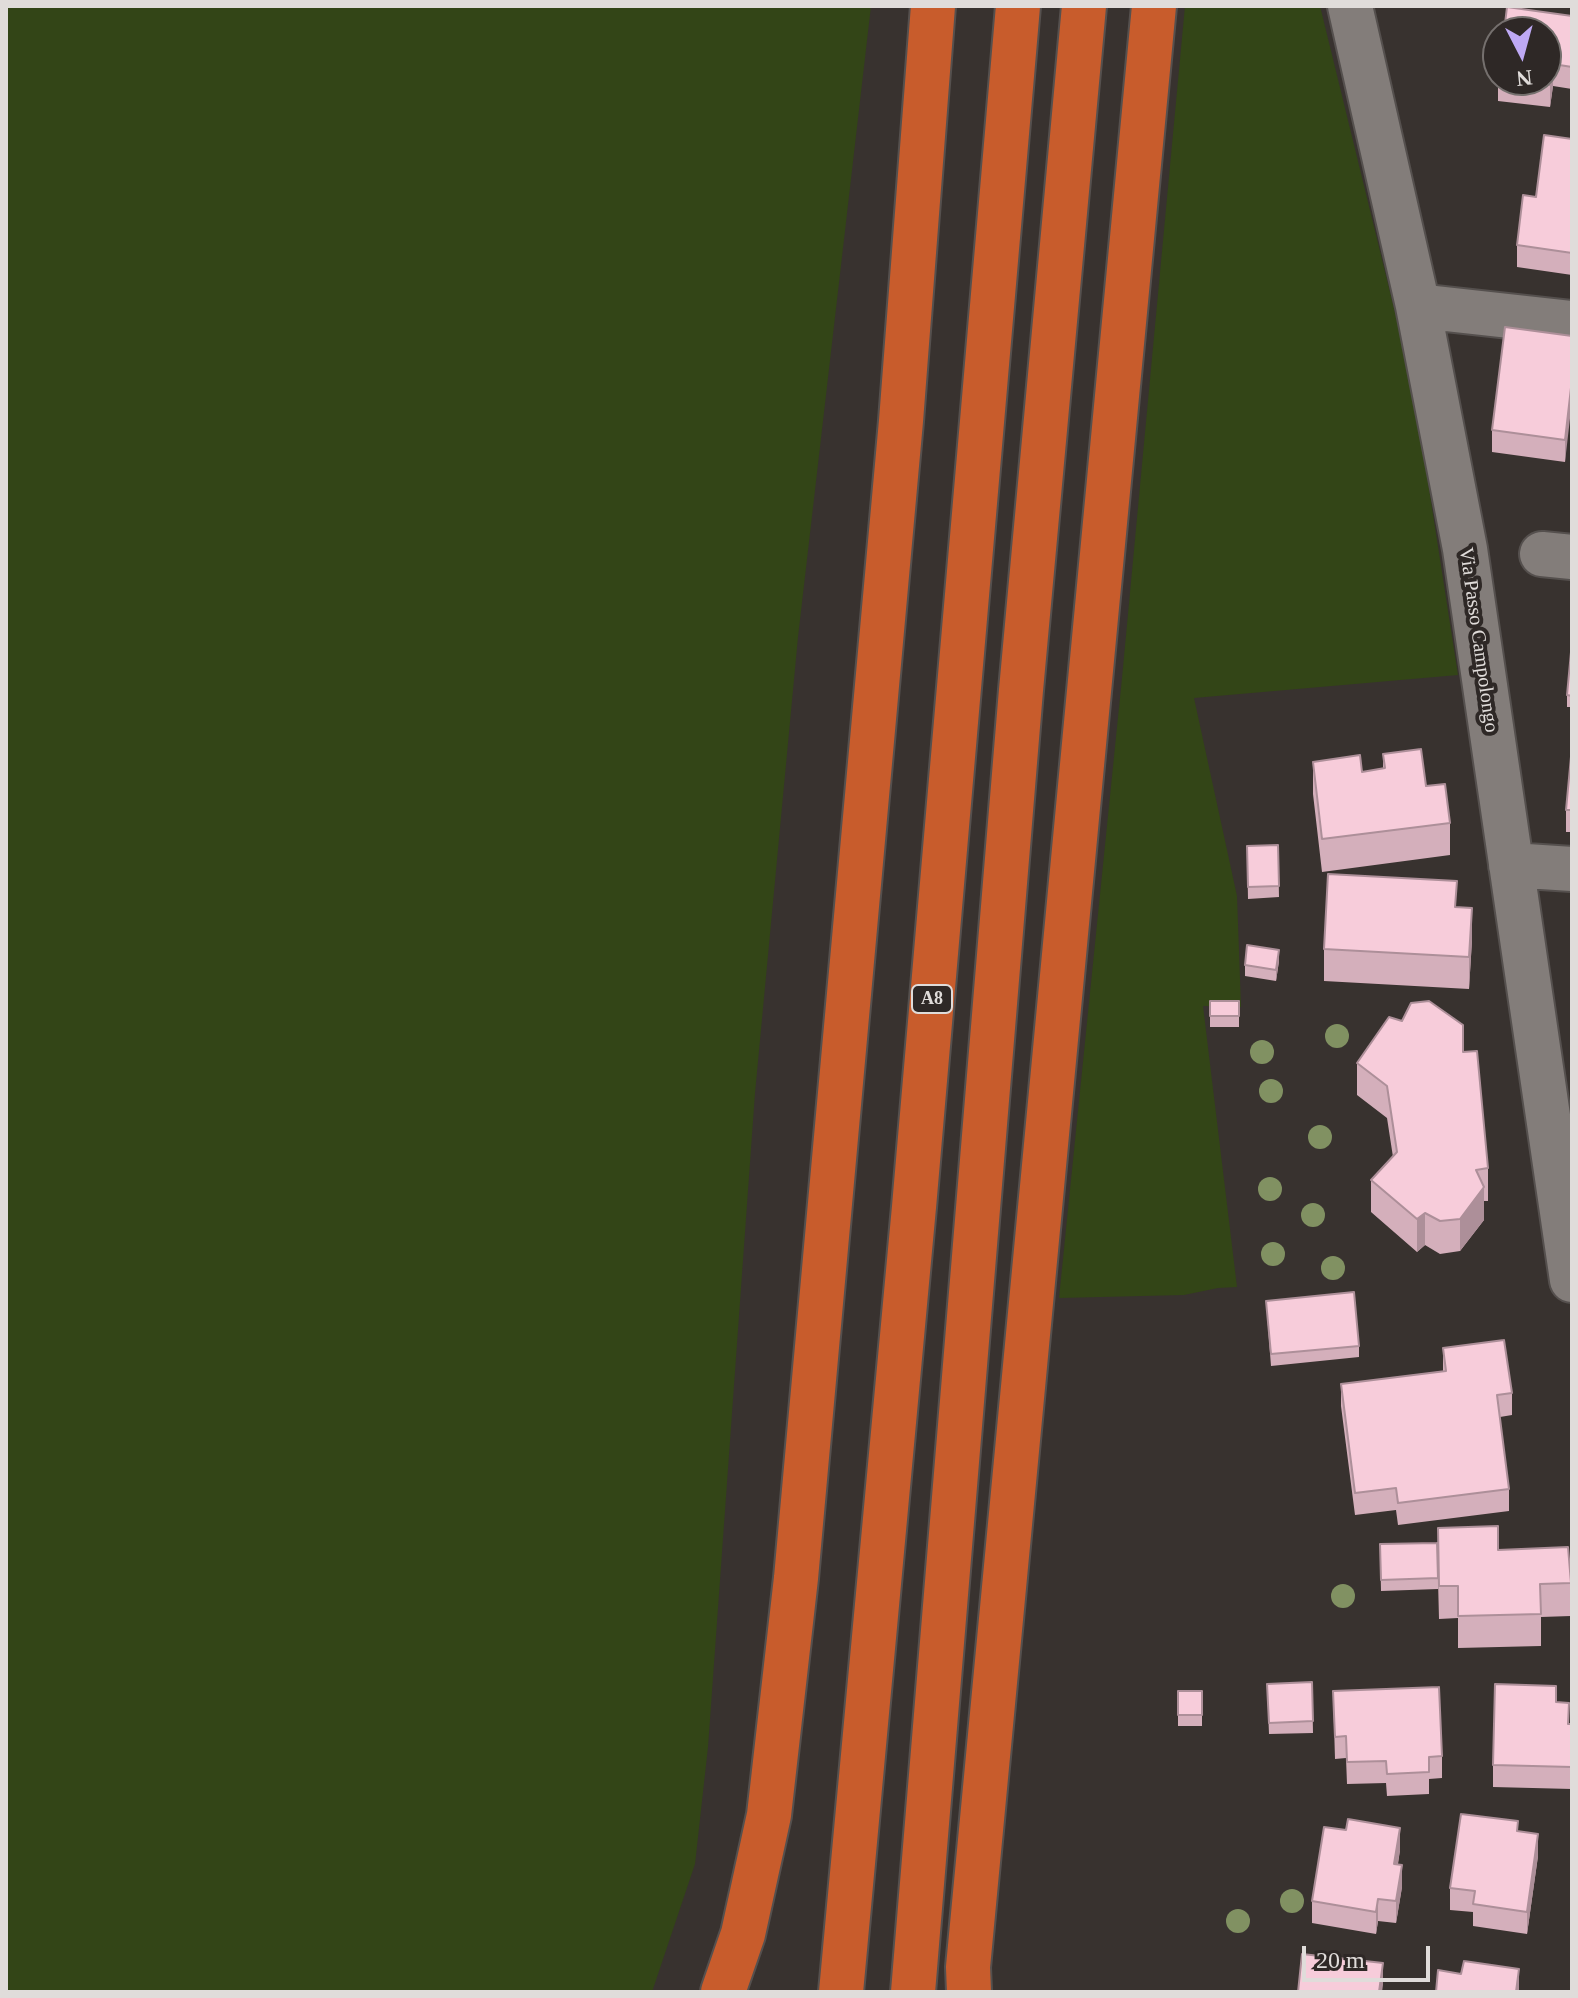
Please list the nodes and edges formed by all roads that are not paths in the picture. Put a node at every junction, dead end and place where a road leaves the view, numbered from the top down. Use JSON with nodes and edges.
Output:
{"nodes":[{"id":1,"x":933,"y":6,"type":"edge"},
{"id":2,"x":1018,"y":6,"type":"edge"},
{"id":3,"x":1084,"y":6,"type":"edge"},
{"id":4,"x":1154,"y":6,"type":"edge"},
{"id":5,"x":1350,"y":6,"type":"edge"},
{"id":6,"x":1418,"y":306,"type":"junction"},
{"id":7,"x":1572,"y":323,"type":"edge"},
{"id":8,"x":1511,"y":865,"type":"junction"},
{"id":9,"x":1572,"y":869,"type":"edge"},
{"id":10,"x":1572,"y":1280,"type":"edge"},
{"id":11,"x":723,"y":1992,"type":"edge"},
{"id":12,"x":841,"y":1992,"type":"edge"},
{"id":13,"x":913,"y":1992,"type":"edge"},
{"id":14,"x":969,"y":1992,"type":"edge"}],
"edges":[{"from":1,"to":11,"type":"highway"},
{"from":2,"to":12,"type":"highway","number":"A8"},
{"from":3,"to":13,"type":"highway"},
{"from":4,"to":14,"type":"highway"},
{"from":5,"to":6,"type":"street","name":"Via Passo Campolongo"},
{"from":6,"to":7,"type":"street"},
{"from":6,"to":8,"type":"street","name":"Via Passo Campolongo"},
{"from":8,"to":9,"type":"street"},
{"from":8,"to":10,"type":"street","name":"Via Passo Campolongo"}]}
